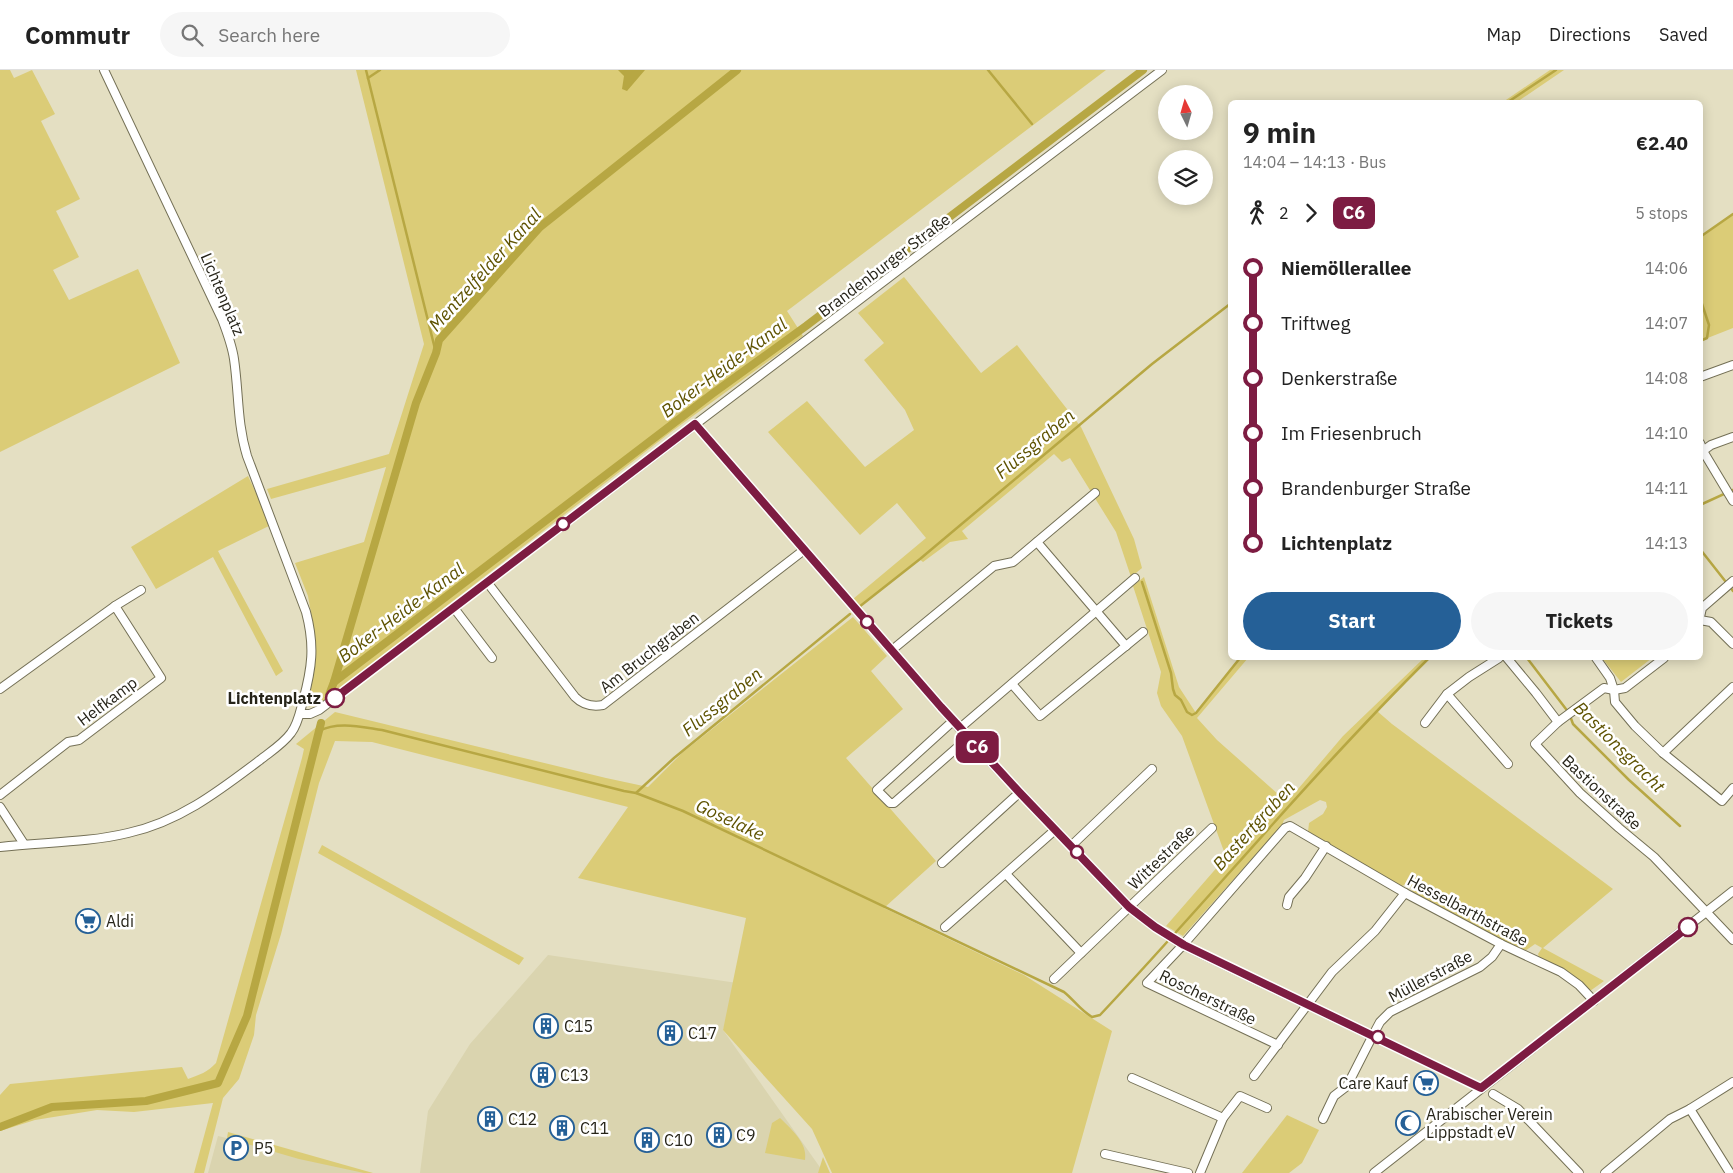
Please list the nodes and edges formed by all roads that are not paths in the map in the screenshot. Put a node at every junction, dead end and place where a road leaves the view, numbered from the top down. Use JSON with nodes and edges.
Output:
{"nodes":[{"id":1,"x":104,"y":70,"type":"edge"},
{"id":2,"x":1162,"y":70,"type":"edge"},
{"id":3,"x":1733,"y":365,"type":"edge"},
{"id":4,"x":1703,"y":376,"type":"edge"},
{"id":5,"x":695,"y":424,"type":"junction"},
{"id":6,"x":1733,"y":437,"type":"edge"},
{"id":7,"x":1703,"y":451,"type":"edge"},
{"id":8,"x":1703,"y":454,"type":"edge"},
{"id":9,"x":1095,"y":494,"type":"dead end"},
{"id":10,"x":1730,"y":495,"type":"edge"},
{"id":11,"x":1037,"y":542,"type":"junction"},
{"id":12,"x":804,"y":550,"type":"junction"},
{"id":13,"x":1135,"y":578,"type":"dead end"},
{"id":14,"x":487,"y":582,"type":"junction"},
{"id":15,"x":1731,"y":582,"type":"edge"},
{"id":16,"x":141,"y":590,"type":"dead end"},
{"id":17,"x":115,"y":606,"type":"junction"},
{"id":18,"x":1703,"y":607,"type":"edge"},
{"id":19,"x":454,"y":608,"type":"junction"},
{"id":20,"x":1096,"y":610,"type":"junction"},
{"id":21,"x":1703,"y":619,"type":"edge"},
{"id":22,"x":1143,"y":632,"type":"dead end"},
{"id":23,"x":1733,"y":644,"type":"edge"},
{"id":24,"x":1126,"y":646,"type":"junction"},
{"id":25,"x":892,"y":650,"type":"junction"},
{"id":26,"x":492,"y":658,"type":"dead end"},
{"id":27,"x":1496,"y":660,"type":"edge"},
{"id":28,"x":1509,"y":660,"type":"edge"},
{"id":29,"x":1597,"y":660,"type":"edge"},
{"id":30,"x":1661,"y":660,"type":"edge"},
{"id":31,"x":1012,"y":684,"type":"junction"},
{"id":32,"x":1733,"y":687,"type":"edge"},
{"id":33,"x":0,"y":689,"type":"edge"},
{"id":34,"x":1614,"y":690,"type":"junction"},
{"id":35,"x":1447,"y":694,"type":"junction"},
{"id":36,"x":300,"y":714,"type":"junction"},
{"id":37,"x":953,"y":721,"type":"junction"},
{"id":38,"x":1558,"y":722,"type":"junction"},
{"id":39,"x":1425,"y":723,"type":"dead end"},
{"id":40,"x":960,"y":728,"type":"junction"},
{"id":41,"x":968,"y":738,"type":"junction"},
{"id":42,"x":1663,"y":753,"type":"junction"},
{"id":43,"x":1508,"y":764,"type":"dead end"},
{"id":44,"x":1152,"y":769,"type":"dead end"},
{"id":45,"x":1733,"y":788,"type":"edge"},
{"id":46,"x":1020,"y":793,"type":"junction"},
{"id":47,"x":0,"y":795,"type":"edge"},
{"id":48,"x":0,"y":807,"type":"edge"},
{"id":49,"x":1212,"y":828,"type":"dead end"},
{"id":50,"x":1055,"y":830,"type":"junction"},
{"id":51,"x":24,"y":844,"type":"junction"},
{"id":52,"x":1071,"y":846,"type":"junction"},
{"id":53,"x":1326,"y":846,"type":"junction"},
{"id":54,"x":0,"y":847,"type":"edge"},
{"id":55,"x":942,"y":863,"type":"dead end"},
{"id":56,"x":1006,"y":874,"type":"junction"},
{"id":57,"x":1733,"y":891,"type":"edge"},
{"id":58,"x":1405,"y":893,"type":"junction"},
{"id":59,"x":1287,"y":905,"type":"dead end"},
{"id":60,"x":1129,"y":907,"type":"junction"},
{"id":61,"x":1706,"y":913,"type":"junction"},
{"id":62,"x":945,"y":927,"type":"dead end"},
{"id":63,"x":1733,"y":940,"type":"edge"},
{"id":64,"x":1501,"y":944,"type":"junction"},
{"id":65,"x":1184,"y":945,"type":"junction"},
{"id":66,"x":1081,"y":953,"type":"junction"},
{"id":67,"x":1054,"y":979,"type":"dead end"},
{"id":68,"x":1594,"y":1001,"type":"junction"},
{"id":69,"x":1308,"y":1003,"type":"junction"},
{"id":70,"x":1373,"y":1035,"type":"junction"},
{"id":71,"x":1278,"y":1046,"type":"junction"},
{"id":72,"x":1254,"y":1076,"type":"dead end"},
{"id":73,"x":1132,"y":1078,"type":"dead end"},
{"id":74,"x":1733,"y":1082,"type":"edge"},
{"id":75,"x":1481,"y":1088,"type":"junction"},
{"id":76,"x":1493,"y":1094,"type":"dead end"},
{"id":77,"x":1268,"y":1108,"type":"dead end"},
{"id":78,"x":1690,"y":1109,"type":"junction"},
{"id":79,"x":1223,"y":1118,"type":"junction"},
{"id":80,"x":1323,"y":1119,"type":"dead end"},
{"id":81,"x":1105,"y":1154,"type":"dead end"},
{"id":82,"x":1188,"y":1173,"type":"edge"},
{"id":83,"x":1200,"y":1173,"type":"edge"},
{"id":84,"x":1374,"y":1173,"type":"edge"},
{"id":85,"x":1579,"y":1173,"type":"edge"},
{"id":86,"x":1605,"y":1173,"type":"edge"},
{"id":87,"x":1730,"y":1173,"type":"edge"}],
"edges":[{"from":1,"to":36,"type":"street","name":"Lichtenplatz"},
{"from":2,"to":5,"type":"street","name":"Brandenburger Straße"},
{"from":3,"to":4,"type":"street"},
{"from":5,"to":12,"type":"street"},
{"from":5,"to":14,"type":"street","name":"Brandenburger Straße"},
{"from":6,"to":7,"type":"street"},
{"from":8,"to":10,"type":"street"},
{"from":9,"to":11,"type":"street"},
{"from":11,"to":20,"type":"street"},
{"from":11,"to":25,"type":"street"},
{"from":12,"to":14,"type":"street","name":"Am Bruchgraben"},
{"from":12,"to":25,"type":"street"},
{"from":13,"to":20,"type":"street"},
{"from":14,"to":19,"type":"street","name":"Brandenburger Straße"},
{"from":15,"to":18,"type":"street"},
{"from":16,"to":17,"type":"street"},
{"from":17,"to":33,"type":"street"},
{"from":17,"to":47,"type":"street","name":"Helfkamp"},
{"from":19,"to":26,"type":"street"},
{"from":19,"to":36,"type":"street","name":"Brandenburger Straße"},
{"from":20,"to":24,"type":"street"},
{"from":20,"to":31,"type":"street"},
{"from":21,"to":23,"type":"street"},
{"from":22,"to":24,"type":"street"},
{"from":24,"to":31,"type":"street"},
{"from":25,"to":37,"type":"street"},
{"from":27,"to":35,"type":"street"},
{"from":28,"to":38,"type":"street"},
{"from":29,"to":34,"type":"street"},
{"from":30,"to":34,"type":"street"},
{"from":31,"to":40,"type":"street"},
{"from":32,"to":42,"type":"street"},
{"from":34,"to":38,"type":"street"},
{"from":34,"to":42,"type":"street"},
{"from":35,"to":39,"type":"street"},
{"from":35,"to":43,"type":"street"},
{"from":36,"to":51,"type":"street","name":"Lichtenplatz"},
{"from":37,"to":40,"type":"street"},
{"from":37,"to":41,"type":"street"},
{"from":38,"to":61,"type":"street","name":"Bastionstraße"},
{"from":40,"to":41,"type":"street"},
{"from":41,"to":46,"type":"street"},
{"from":42,"to":45,"type":"street"},
{"from":44,"to":52,"type":"street"},
{"from":46,"to":50,"type":"street"},
{"from":46,"to":55,"type":"street"},
{"from":48,"to":51,"type":"street"},
{"from":49,"to":60,"type":"street","name":"Wittestraße"},
{"from":50,"to":52,"type":"street"},
{"from":50,"to":56,"type":"street"},
{"from":51,"to":54,"type":"street","name":"Lichtenplatz"},
{"from":52,"to":60,"type":"street"},
{"from":53,"to":58,"type":"street","name":"Hesselbarthstraße"},
{"from":53,"to":59,"type":"street"},
{"from":53,"to":65,"type":"street","name":"Hesselbarthstraße"},
{"from":56,"to":62,"type":"street"},
{"from":56,"to":66,"type":"street"},
{"from":57,"to":61,"type":"street"},
{"from":58,"to":64,"type":"street","name":"Hesselbarthstraße"},
{"from":58,"to":69,"type":"street"},
{"from":60,"to":65,"type":"street"},
{"from":60,"to":66,"type":"street","name":"Wittestraße"},
{"from":61,"to":63,"type":"street","name":"Bastionstraße"},
{"from":61,"to":68,"type":"street"},
{"from":64,"to":68,"type":"street","name":"Hesselbarthstraße"},
{"from":64,"to":70,"type":"street","name":"Müllerstraße"},
{"from":65,"to":69,"type":"street"},
{"from":65,"to":71,"type":"street","name":"Roscherstraße"},
{"from":66,"to":67,"type":"street","name":"Wittestraße"},
{"from":68,"to":75,"type":"street"},
{"from":69,"to":70,"type":"street"},
{"from":69,"to":71,"type":"street"},
{"from":70,"to":75,"type":"street"},
{"from":70,"to":80,"type":"street","name":"Müllerstraße"},
{"from":71,"to":72,"type":"street"},
{"from":73,"to":79,"type":"street"},
{"from":74,"to":78,"type":"street"},
{"from":75,"to":84,"type":"street"},
{"from":76,"to":85,"type":"street"},
{"from":77,"to":79,"type":"street"},
{"from":78,"to":86,"type":"street"},
{"from":78,"to":87,"type":"street"},
{"from":79,"to":83,"type":"street"},
{"from":81,"to":82,"type":"street"}]}
